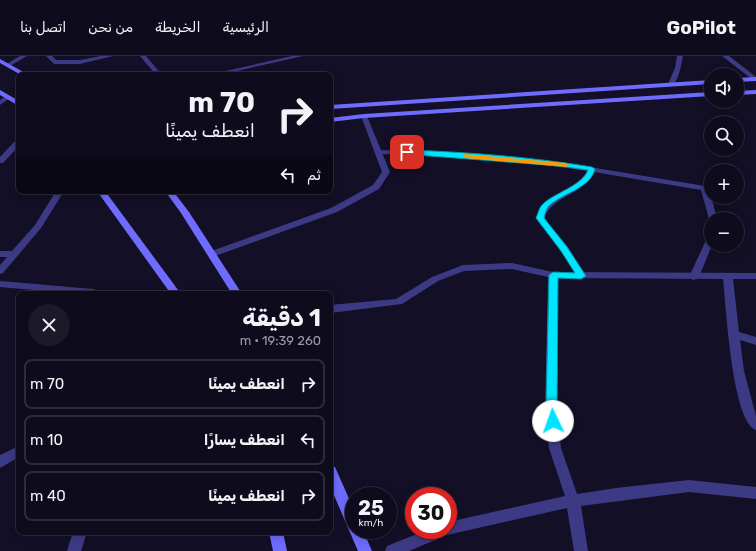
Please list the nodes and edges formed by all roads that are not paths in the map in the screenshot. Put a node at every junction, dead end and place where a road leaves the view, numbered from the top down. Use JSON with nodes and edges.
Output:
{"nodes":[{"id":1,"x":24,"y":56,"type":"edge"},
{"id":2,"x":49,"y":56,"type":"edge"},
{"id":3,"x":110,"y":56,"type":"edge"},
{"id":4,"x":143,"y":56,"type":"edge"},
{"id":5,"x":300,"y":56,"type":"edge"},
{"id":6,"x":680,"y":56,"type":"edge"},
{"id":7,"x":725,"y":56,"type":"edge"},
{"id":8,"x":284,"y":58,"type":"edge"},
{"id":9,"x":0,"y":61,"type":"edge"},
{"id":10,"x":8,"y":65,"type":"junction"},
{"id":11,"x":20,"y":72,"type":"edge"},
{"id":12,"x":156,"y":72,"type":"edge"},
{"id":13,"x":230,"y":72,"type":"edge"},
{"id":14,"x":756,"y":79,"type":"edge"},
{"id":15,"x":744,"y":80,"type":"edge"},
{"id":16,"x":704,"y":82,"type":"edge"},
{"id":17,"x":671,"y":84,"type":"junction"},
{"id":18,"x":0,"y":92,"type":"edge"},
{"id":19,"x":756,"y":92,"type":"edge"},
{"id":20,"x":744,"y":93,"type":"edge"},
{"id":21,"x":704,"y":94,"type":"edge"},
{"id":22,"x":8,"y":97,"type":"junction"},
{"id":23,"x":16,"y":102,"type":"edge"},
{"id":24,"x":0,"y":103,"type":"edge"},
{"id":25,"x":333,"y":107,"type":"edge"},
{"id":26,"x":364,"y":116,"type":"junction"},
{"id":27,"x":333,"y":120,"type":"edge"},
{"id":28,"x":16,"y":145,"type":"edge"},
{"id":29,"x":378,"y":152,"type":"junction"},
{"id":30,"x":0,"y":161,"type":"edge"},
{"id":31,"x":592,"y":169,"type":"junction"},
{"id":32,"x":58,"y":194,"type":"edge"},
{"id":33,"x":103,"y":194,"type":"edge"},
{"id":34,"x":171,"y":194,"type":"edge"},
{"id":35,"x":711,"y":212,"type":"edge"},
{"id":36,"x":705,"y":252,"type":"edge"},
{"id":37,"x":0,"y":254,"type":"edge"},
{"id":38,"x":14,"y":254,"type":"junction"},
{"id":39,"x":212,"y":254,"type":"junction"},
{"id":40,"x":0,"y":271,"type":"edge"},
{"id":41,"x":553,"y":275,"type":"junction"},
{"id":42,"x":581,"y":276,"type":"junction"},
{"id":43,"x":756,"y":276,"type":"edge"},
{"id":44,"x":694,"y":277,"type":"junction"},
{"id":45,"x":728,"y":277,"type":"junction"},
{"id":46,"x":0,"y":284,"type":"edge"},
{"id":47,"x":81,"y":291,"type":"edge"},
{"id":48,"x":174,"y":291,"type":"edge"},
{"id":49,"x":235,"y":291,"type":"edge"},
{"id":50,"x":333,"y":308,"type":"edge"},
{"id":51,"x":735,"y":335,"type":"junction"},
{"id":52,"x":756,"y":341,"type":"edge"},
{"id":53,"x":756,"y":425,"type":"edge"},
{"id":54,"x":16,"y":452,"type":"edge"},
{"id":55,"x":2,"y":456,"type":"edge"},
{"id":56,"x":333,"y":478,"type":"edge"},
{"id":57,"x":756,"y":493,"type":"edge"},
{"id":58,"x":573,"y":501,"type":"junction"},
{"id":59,"x":345,"y":505,"type":"edge"},
{"id":60,"x":457,"y":527,"type":"edge"},
{"id":61,"x":79,"y":535,"type":"edge"},
{"id":62,"x":277,"y":535,"type":"edge"},
{"id":63,"x":360,"y":539,"type":"edge"},
{"id":64,"x":422,"y":539,"type":"edge"},
{"id":65,"x":74,"y":551,"type":"edge"},
{"id":66,"x":280,"y":551,"type":"edge"},
{"id":67,"x":366,"y":551,"type":"edge"},
{"id":68,"x":392,"y":551,"type":"edge"},
{"id":69,"x":581,"y":551,"type":"edge"}],
"edges":[{"from":1,"to":10,"type":"street"},
{"from":2,"to":3,"type":"street"},
{"from":4,"to":12,"type":"street"},
{"from":5,"to":8,"type":"street"},
{"from":6,"to":17,"type":"street"},
{"from":7,"to":14,"type":"street"},
{"from":8,"to":13,"type":"street"},
{"from":9,"to":10,"type":"main road"},
{"from":10,"to":11,"type":"main road"},
{"from":14,"to":15,"type":"main road"},
{"from":16,"to":17,"type":"main road"},
{"from":17,"to":25,"type":"main road"},
{"from":18,"to":22,"type":"main road"},
{"from":19,"to":20,"type":"main road"},
{"from":21,"to":26,"type":"main road"},
{"from":22,"to":23,"type":"main road"},
{"from":22,"to":24,"type":"street"},
{"from":26,"to":27,"type":"main road"},
{"from":26,"to":29,"type":"street"},
{"from":28,"to":30,"type":"street"},
{"from":29,"to":31,"type":"street"},
{"from":29,"to":39,"type":"street"},
{"from":31,"to":35,"type":"street"},
{"from":31,"to":42,"type":"street"},
{"from":32,"to":38,"type":"street"},
{"from":33,"to":48,"type":"main road"},
{"from":34,"to":39,"type":"main road"},
{"from":36,"to":44,"type":"street"},
{"from":37,"to":38,"type":"street"},
{"from":38,"to":40,"type":"street"},
{"from":39,"to":49,"type":"main road"},
{"from":41,"to":42,"type":"street"},
{"from":41,"to":50,"type":"street"},
{"from":41,"to":58,"type":"street"},
{"from":42,"to":44,"type":"street"},
{"from":43,"to":45,"type":"street"},
{"from":44,"to":45,"type":"street"},
{"from":45,"to":51,"type":"street"},
{"from":46,"to":47,"type":"street"},
{"from":51,"to":52,"type":"street"},
{"from":51,"to":53,"type":"street"},
{"from":54,"to":55,"type":"street"},
{"from":56,"to":59,"type":"main road"},
{"from":57,"to":58,"type":"street"},
{"from":58,"to":60,"type":"street"},
{"from":58,"to":69,"type":"street"},
{"from":61,"to":65,"type":"street"},
{"from":62,"to":66,"type":"main road"},
{"from":63,"to":67,"type":"main road"},
{"from":64,"to":68,"type":"street"}]}
